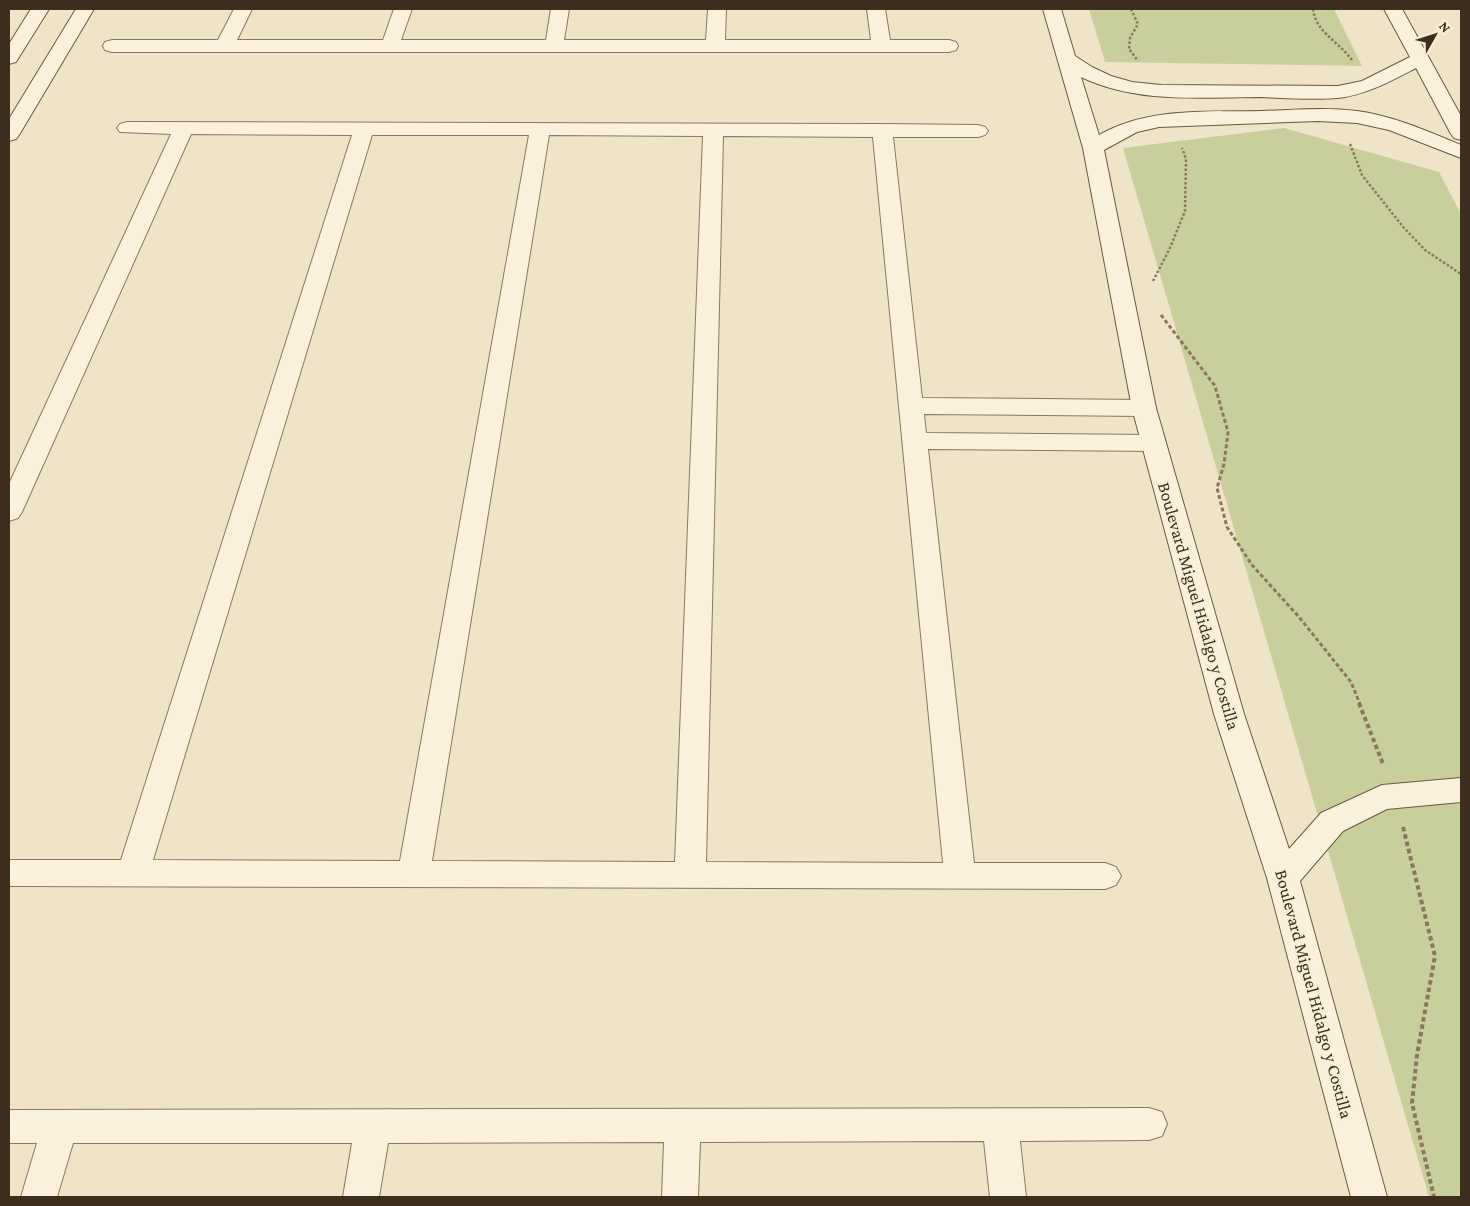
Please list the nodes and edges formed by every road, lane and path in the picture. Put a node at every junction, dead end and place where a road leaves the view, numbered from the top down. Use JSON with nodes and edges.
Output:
{"nodes":[{"id":1,"x":40,"y":9,"type":"edge"},
{"id":2,"x":85,"y":9,"type":"edge"},
{"id":3,"x":243,"y":9,"type":"edge"},
{"id":4,"x":403,"y":9,"type":"edge"},
{"id":5,"x":560,"y":9,"type":"edge"},
{"id":6,"x":717,"y":9,"type":"edge"},
{"id":7,"x":876,"y":9,"type":"edge"},
{"id":8,"x":1052,"y":9,"type":"edge"},
{"id":9,"x":1131,"y":9,"type":"edge"},
{"id":10,"x":1393,"y":9,"type":"edge"},
{"id":11,"x":112,"y":46,"type":"dead end"},
{"id":12,"x":225,"y":46,"type":"junction"},
{"id":13,"x":390,"y":46,"type":"junction"},
{"id":14,"x":554,"y":46,"type":"junction"},
{"id":15,"x":716,"y":46,"type":"junction"},
{"id":16,"x":881,"y":46,"type":"junction"},
{"id":17,"x":949,"y":46,"type":"dead end"},
{"id":18,"x":45,"y":50,"type":"junction"},
{"id":19,"x":11,"y":54,"type":"edge"},
{"id":20,"x":1066,"y":58,"type":"junction"},
{"id":21,"x":1420,"y":59,"type":"junction"},
{"id":22,"x":1162,"y":91,"type":"junction"},
{"id":23,"x":1171,"y":119,"type":"junction"},
{"id":24,"x":127,"y":128,"type":"dead end"},
{"id":25,"x":184,"y":128,"type":"junction"},
{"id":26,"x":364,"y":129,"type":"junction"},
{"id":27,"x":540,"y":129,"type":"junction"},
{"id":28,"x":713,"y":130,"type":"junction"},
{"id":29,"x":882,"y":130,"type":"junction"},
{"id":30,"x":978,"y":131,"type":"dead end"},
{"id":31,"x":1461,"y":134,"type":"edge"},
{"id":32,"x":9,"y":135,"type":"edge"},
{"id":33,"x":1093,"y":148,"type":"junction"},
{"id":34,"x":1461,"y":152,"type":"edge"},
{"id":35,"x":1154,"y":290,"type":"dead end"},
{"id":36,"x":1155,"y":308,"type":"dead end"},
{"id":37,"x":911,"y":406,"type":"junction"},
{"id":38,"x":1144,"y":408,"type":"junction"},
{"id":39,"x":915,"y":441,"type":"junction"},
{"id":40,"x":1154,"y":443,"type":"junction"},
{"id":41,"x":9,"y":512,"type":"edge"},
{"id":42,"x":1461,"y":790,"type":"edge"},
{"id":43,"x":1395,"y":796,"type":"junction"},
{"id":44,"x":9,"y":874,"type":"edge"},
{"id":45,"x":133,"y":874,"type":"junction"},
{"id":46,"x":414,"y":874,"type":"junction"},
{"id":47,"x":690,"y":875,"type":"junction"},
{"id":48,"x":960,"y":876,"type":"junction"},
{"id":49,"x":1104,"y":876,"type":"dead end"},
{"id":50,"x":1283,"y":878,"type":"junction"},
{"id":51,"x":1000,"y":1124,"type":"junction"},
{"id":52,"x":1148,"y":1124,"type":"dead end"},
{"id":53,"x":373,"y":1126,"type":"junction"},
{"id":54,"x":682,"y":1126,"type":"junction"},
{"id":55,"x":9,"y":1127,"type":"edge"},
{"id":56,"x":60,"y":1127,"type":"junction"},
{"id":57,"x":38,"y":1197,"type":"edge"},
{"id":58,"x":361,"y":1197,"type":"edge"},
{"id":59,"x":680,"y":1197,"type":"edge"},
{"id":60,"x":1008,"y":1197,"type":"edge"},
{"id":61,"x":1369,"y":1197,"type":"edge"},
{"id":62,"x":1434,"y":1197,"type":"edge"}],
"edges":[{"from":1,"to":19,"type":"street"},
{"from":2,"to":18,"type":"street"},
{"from":3,"to":12,"type":"street"},
{"from":4,"to":13,"type":"street"},
{"from":5,"to":14,"type":"street"},
{"from":6,"to":15,"type":"street"},
{"from":7,"to":16,"type":"street"},
{"from":8,"to":20,"type":"street","name":"Boulevard Miguel Hidalgo y Costilla"},
{"from":9,"to":22,"type":"path"},
{"from":10,"to":21,"type":"street"},
{"from":11,"to":12,"type":"street"},
{"from":12,"to":13,"type":"street"},
{"from":13,"to":14,"type":"street"},
{"from":14,"to":15,"type":"street"},
{"from":15,"to":16,"type":"street"},
{"from":16,"to":17,"type":"street"},
{"from":18,"to":19,"type":"street"},
{"from":18,"to":32,"type":"street"},
{"from":20,"to":22,"type":"street"},
{"from":20,"to":33,"type":"street","name":"Boulevard Miguel Hidalgo y Costilla"},
{"from":21,"to":22,"type":"street"},
{"from":21,"to":31,"type":"street"},
{"from":23,"to":33,"type":"street"},
{"from":23,"to":34,"type":"street"},
{"from":23,"to":35,"type":"path"},
{"from":24,"to":25,"type":"street"},
{"from":25,"to":26,"type":"street"},
{"from":25,"to":41,"type":"street"},
{"from":26,"to":27,"type":"street"},
{"from":26,"to":45,"type":"street"},
{"from":27,"to":28,"type":"street"},
{"from":27,"to":46,"type":"street"},
{"from":28,"to":29,"type":"street"},
{"from":28,"to":47,"type":"street"},
{"from":29,"to":30,"type":"street"},
{"from":29,"to":37,"type":"street"},
{"from":33,"to":38,"type":"street","name":"Boulevard Miguel Hidalgo y Costilla"},
{"from":36,"to":43,"type":"path"},
{"from":37,"to":38,"type":"street"},
{"from":37,"to":39,"type":"street"},
{"from":38,"to":40,"type":"street","name":"Boulevard Miguel Hidalgo y Costilla"},
{"from":39,"to":40,"type":"street"},
{"from":39,"to":48,"type":"street"},
{"from":40,"to":50,"type":"street","name":"Boulevard Miguel Hidalgo y Costilla"},
{"from":42,"to":43,"type":"street"},
{"from":43,"to":50,"type":"street"},
{"from":43,"to":62,"type":"path"},
{"from":44,"to":45,"type":"street"},
{"from":45,"to":46,"type":"street"},
{"from":46,"to":47,"type":"street"},
{"from":47,"to":48,"type":"street"},
{"from":48,"to":49,"type":"street"},
{"from":50,"to":61,"type":"street","name":"Boulevard Miguel Hidalgo y Costilla"},
{"from":51,"to":52,"type":"street"},
{"from":51,"to":54,"type":"street"},
{"from":51,"to":60,"type":"street"},
{"from":53,"to":54,"type":"street"},
{"from":53,"to":56,"type":"street"},
{"from":53,"to":58,"type":"street"},
{"from":54,"to":59,"type":"street"},
{"from":55,"to":56,"type":"street"},
{"from":56,"to":57,"type":"street"}]}
